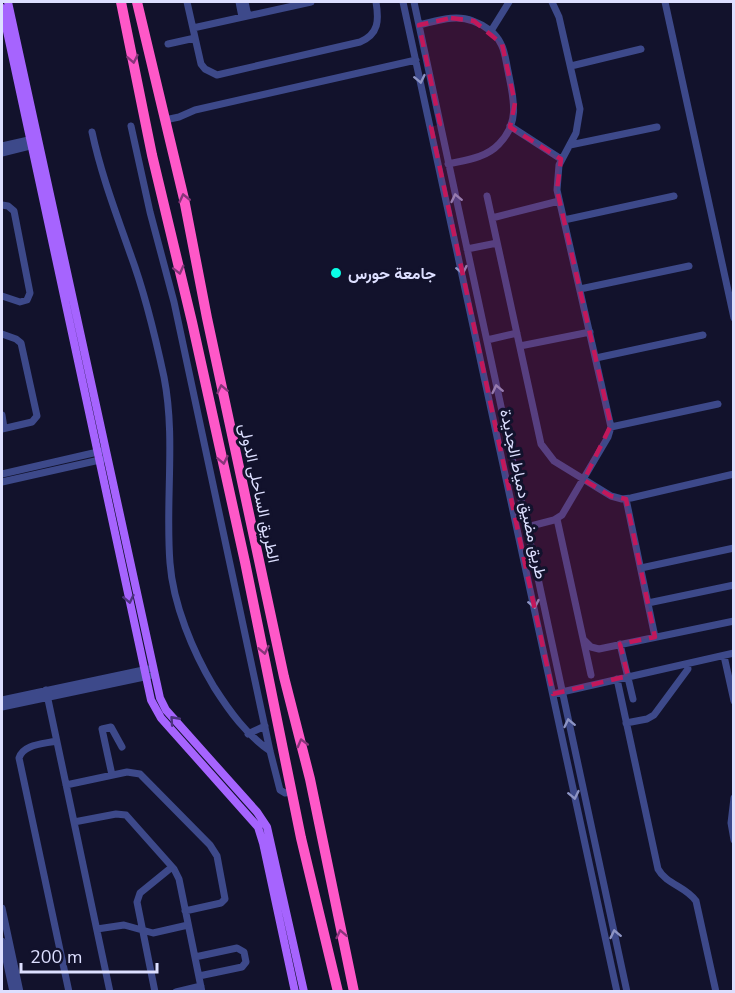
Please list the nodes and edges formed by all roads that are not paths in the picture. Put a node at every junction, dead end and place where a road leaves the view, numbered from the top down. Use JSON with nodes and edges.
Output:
{"nodes":[{"id":1,"x":8,"y":2,"type":"edge"},
{"id":2,"x":121,"y":2,"type":"edge"},
{"id":3,"x":137,"y":2,"type":"edge"},
{"id":4,"x":188,"y":2,"type":"edge"},
{"id":5,"x":238,"y":2,"type":"edge"},
{"id":6,"x":245,"y":2,"type":"edge"},
{"id":7,"x":311,"y":2,"type":"edge"},
{"id":8,"x":376,"y":2,"type":"edge"},
{"id":9,"x":403,"y":2,"type":"edge"},
{"id":10,"x":414,"y":2,"type":"edge"},
{"id":11,"x":510,"y":2,"type":"edge"},
{"id":12,"x":552,"y":2,"type":"edge"},
{"id":13,"x":665,"y":2,"type":"edge"},
{"id":14,"x":2,"y":8,"type":"edge"},
{"id":15,"x":245,"y":16,"type":"junction"},
{"id":16,"x":419,"y":25,"type":"junction"},
{"id":17,"x":193,"y":28,"type":"junction"},
{"id":18,"x":490,"y":31,"type":"junction"},
{"id":19,"x":195,"y":38,"type":"junction"},
{"id":20,"x":168,"y":44,"type":"dead end"},
{"id":21,"x":641,"y":49,"type":"dead end"},
{"id":22,"x":416,"y":60,"type":"junction"},
{"id":23,"x":571,"y":66,"type":"junction"},
{"id":24,"x":165,"y":120,"type":"junction"},
{"id":25,"x":440,"y":124,"type":"junction"},
{"id":26,"x":131,"y":126,"type":"dead end"},
{"id":27,"x":510,"y":126,"type":"junction"},
{"id":28,"x":431,"y":127,"type":"junction"},
{"id":29,"x":657,"y":127,"type":"dead end"},
{"id":30,"x":92,"y":132,"type":"dead end"},
{"id":31,"x":35,"y":142,"type":"junction"},
{"id":32,"x":570,"y":145,"type":"junction"},
{"id":33,"x":2,"y":146,"type":"edge"},
{"id":34,"x":2,"y":153,"type":"edge"},
{"id":35,"x":561,"y":159,"type":"junction"},
{"id":36,"x":448,"y":164,"type":"junction"},
{"id":37,"x":486,"y":196,"type":"dead end"},
{"id":38,"x":674,"y":196,"type":"dead end"},
{"id":39,"x":559,"y":201,"type":"junction"},
{"id":40,"x":2,"y":205,"type":"edge"},
{"id":41,"x":492,"y":218,"type":"junction"},
{"id":42,"x":564,"y":220,"type":"junction"},
{"id":43,"x":497,"y":243,"type":"junction"},
{"id":44,"x":467,"y":249,"type":"junction"},
{"id":45,"x":689,"y":266,"type":"dead end"},
{"id":46,"x":580,"y":289,"type":"junction"},
{"id":47,"x":2,"y":296,"type":"edge"},
{"id":48,"x":734,"y":318,"type":"edge"},
{"id":49,"x":590,"y":332,"type":"junction"},
{"id":50,"x":517,"y":333,"type":"junction"},
{"id":51,"x":2,"y":334,"type":"edge"},
{"id":52,"x":704,"y":335,"type":"dead end"},
{"id":53,"x":486,"y":339,"type":"junction"},
{"id":54,"x":520,"y":346,"type":"junction"},
{"id":55,"x":596,"y":358,"type":"junction"},
{"id":56,"x":718,"y":404,"type":"dead end"},
{"id":57,"x":2,"y":415,"type":"edge"},
{"id":58,"x":611,"y":427,"type":"junction"},
{"id":59,"x":3,"y":429,"type":"edge"},
{"id":60,"x":102,"y":455,"type":"junction"},
{"id":61,"x":2,"y":474,"type":"edge"},
{"id":62,"x":734,"y":474,"type":"edge"},
{"id":63,"x":584,"y":480,"type":"junction"},
{"id":64,"x":2,"y":482,"type":"edge"},
{"id":65,"x":518,"y":486,"type":"junction"},
{"id":66,"x":509,"y":488,"type":"junction"},
{"id":67,"x":626,"y":499,"type":"junction"},
{"id":68,"x":557,"y":519,"type":"junction"},
{"id":69,"x":527,"y":527,"type":"junction"},
{"id":70,"x":734,"y":548,"type":"edge"},
{"id":71,"x":640,"y":568,"type":"junction"},
{"id":72,"x":734,"y":585,"type":"edge"},
{"id":73,"x":648,"y":603,"type":"junction"},
{"id":74,"x":734,"y":621,"type":"edge"},
{"id":75,"x":655,"y":637,"type":"junction"},
{"id":76,"x":584,"y":640,"type":"junction"},
{"id":77,"x":620,"y":644,"type":"junction"},
{"id":78,"x":734,"y":653,"type":"edge"},
{"id":79,"x":724,"y":656,"type":"junction"},
{"id":80,"x":687,"y":664,"type":"junction"},
{"id":81,"x":150,"y":672,"type":"junction"},
{"id":82,"x":591,"y":675,"type":"dead end"},
{"id":83,"x":628,"y":676,"type":"junction"},
{"id":84,"x":617,"y":679,"type":"junction"},
{"id":85,"x":562,"y":692,"type":"junction"},
{"id":86,"x":46,"y":694,"type":"junction"},
{"id":87,"x":553,"y":694,"type":"junction"},
{"id":88,"x":633,"y":699,"type":"dead end"},
{"id":89,"x":2,"y":700,"type":"edge"},
{"id":90,"x":734,"y":701,"type":"edge"},
{"id":91,"x":2,"y":707,"type":"edge"},
{"id":92,"x":626,"y":723,"type":"junction"},
{"id":93,"x":265,"y":726,"type":"junction"},
{"id":94,"x":248,"y":734,"type":"junction"},
{"id":95,"x":56,"y":741,"type":"junction"},
{"id":96,"x":122,"y":747,"type":"dead end"},
{"id":97,"x":270,"y":751,"type":"junction"},
{"id":98,"x":112,"y":775,"type":"junction"},
{"id":99,"x":66,"y":784,"type":"junction"},
{"id":100,"x":292,"y":792,"type":"junction"},
{"id":101,"x":734,"y":798,"type":"edge"},
{"id":102,"x":74,"y":822,"type":"junction"},
{"id":103,"x":320,"y":833,"type":"junction"},
{"id":104,"x":301,"y":838,"type":"junction"},
{"id":105,"x":734,"y":840,"type":"edge"},
{"id":106,"x":172,"y":867,"type":"junction"},
{"id":107,"x":600,"y":868,"type":"junction"},
{"id":108,"x":591,"y":871,"type":"junction"},
{"id":109,"x":185,"y":911,"type":"junction"},
{"id":110,"x":2,"y":912,"type":"edge"},
{"id":111,"x":3,"y":922,"type":"edge"},
{"id":112,"x":188,"y":925,"type":"junction"},
{"id":113,"x":97,"y":929,"type":"junction"},
{"id":114,"x":143,"y":930,"type":"junction"},
{"id":115,"x":2,"y":941,"type":"edge"},
{"id":116,"x":195,"y":957,"type":"junction"},
{"id":117,"x":199,"y":976,"type":"junction"},
{"id":118,"x":202,"y":989,"type":"edge"},
{"id":119,"x":13,"y":992,"type":"edge"},
{"id":120,"x":20,"y":992,"type":"edge"},
{"id":121,"x":69,"y":992,"type":"edge"},
{"id":122,"x":110,"y":992,"type":"edge"},
{"id":123,"x":155,"y":992,"type":"edge"},
{"id":124,"x":176,"y":992,"type":"edge"},
{"id":125,"x":295,"y":992,"type":"edge"},
{"id":126,"x":304,"y":992,"type":"edge"},
{"id":127,"x":338,"y":992,"type":"edge"},
{"id":128,"x":354,"y":992,"type":"edge"},
{"id":129,"x":617,"y":992,"type":"edge"},
{"id":130,"x":627,"y":992,"type":"edge"},
{"id":131,"x":716,"y":992,"type":"edge"}],
"edges":[{"from":1,"to":31,"type":"main road"},
{"from":2,"to":100,"type":"highway","name":"الطريق الساحلى الدولى","one_way":true},
{"from":3,"to":24,"type":"highway","name":"الطريق الساحلى الدولى"},
{"from":4,"to":17,"type":"street"},
{"from":5,"to":15,"type":"street"},
{"from":6,"to":15,"type":"street"},
{"from":7,"to":15,"type":"street"},
{"from":8,"to":19,"type":"street"},
{"from":9,"to":22,"type":"street","name":"طريق مضيق دمياط الجديدة"},
{"from":10,"to":16,"type":"street","name":"طريق مضيق دمياط الجديدة"},
{"from":11,"to":18,"type":"street"},
{"from":12,"to":23,"type":"street"},
{"from":13,"to":48,"type":"street"},
{"from":14,"to":31,"type":"main road"},
{"from":15,"to":17,"type":"street"},
{"from":16,"to":18,"type":"street"},
{"from":16,"to":25,"type":"street","name":"طريق مضيق دمياط الجديدة"},
{"from":17,"to":19,"type":"street"},
{"from":18,"to":27,"type":"street"},
{"from":19,"to":20,"type":"street"},
{"from":21,"to":23,"type":"street"},
{"from":22,"to":24,"type":"street"},
{"from":22,"to":28,"type":"street","name":"طريق مضيق دمياط الجديدة","one_way":true},
{"from":23,"to":32,"type":"street"},
{"from":103,"to":24,"type":"highway","name":"الطريق الساحلى الدولى","one_way":true},
{"from":25,"to":28,"type":"street"},
{"from":25,"to":36,"type":"street","name":"طريق مضيق دمياط الجديدة"},
{"from":26,"to":93,"type":"street"},
{"from":27,"to":35,"type":"street"},
{"from":27,"to":36,"type":"street"},
{"from":28,"to":66,"type":"street","name":"طريق مضيق دمياط الجديدة","one_way":true},
{"from":29,"to":32,"type":"street"},
{"from":30,"to":94,"type":"street"},
{"from":31,"to":33,"type":"street"},
{"from":31,"to":34,"type":"street"},
{"from":31,"to":60,"type":"main road"},
{"from":32,"to":35,"type":"street"},
{"from":35,"to":39,"type":"street"},
{"from":44,"to":36,"type":"street","name":"طريق مضيق دمياط الجديدة","one_way":true},
{"from":37,"to":41,"type":"street"},
{"from":38,"to":42,"type":"street"},
{"from":39,"to":41,"type":"street"},
{"from":39,"to":42,"type":"street"},
{"from":40,"to":47,"type":"street"},
{"from":41,"to":43,"type":"street"},
{"from":42,"to":46,"type":"street"},
{"from":43,"to":44,"type":"street"},
{"from":43,"to":50,"type":"street"},
{"from":44,"to":53,"type":"street","name":"طريق مضيق دمياط الجديدة"},
{"from":45,"to":46,"type":"street"},
{"from":46,"to":49,"type":"street"},
{"from":49,"to":54,"type":"street"},
{"from":49,"to":55,"type":"street"},
{"from":50,"to":53,"type":"street"},
{"from":50,"to":54,"type":"street"},
{"from":51,"to":59,"type":"street"},
{"from":52,"to":55,"type":"street"},
{"from":65,"to":53,"type":"street","name":"طريق مضيق دمياط الجديدة","one_way":true},
{"from":54,"to":63,"type":"street"},
{"from":55,"to":58,"type":"street"},
{"from":56,"to":58,"type":"street"},
{"from":57,"to":59,"type":"street"},
{"from":58,"to":63,"type":"street"},
{"from":60,"to":61,"type":"street"},
{"from":60,"to":64,"type":"street"},
{"from":60,"to":81,"type":"main road"},
{"from":62,"to":67,"type":"street"},
{"from":63,"to":67,"type":"street"},
{"from":63,"to":68,"type":"street"},
{"from":65,"to":66,"type":"street"},
{"from":65,"to":69,"type":"street","name":"طريق مضيق دمياط الجديدة"},
{"from":66,"to":87,"type":"street","name":"طريق مضيق دمياط الجديدة","one_way":true},
{"from":67,"to":71,"type":"street"},
{"from":68,"to":69,"type":"street"},
{"from":68,"to":76,"type":"street"},
{"from":69,"to":85,"type":"street","name":"طريق مضيق دمياط الجديدة"},
{"from":70,"to":71,"type":"street"},
{"from":71,"to":73,"type":"street"},
{"from":72,"to":73,"type":"street"},
{"from":73,"to":75,"type":"street"},
{"from":74,"to":75,"type":"street"},
{"from":75,"to":77,"type":"street"},
{"from":76,"to":77,"type":"street"},
{"from":76,"to":82,"type":"street"},
{"from":77,"to":83,"type":"street"},
{"from":78,"to":79,"type":"street"},
{"from":79,"to":80,"type":"street"},
{"from":79,"to":90,"type":"street"},
{"from":80,"to":83,"type":"street"},
{"from":80,"to":92,"type":"street"},
{"from":81,"to":86,"type":"street"},
{"from":81,"to":125,"type":"main road"},
{"from":126,"to":81,"type":"main road","one_way":true},
{"from":83,"to":84,"type":"street"},
{"from":83,"to":88,"type":"street"},
{"from":84,"to":85,"type":"street"},
{"from":84,"to":92,"type":"street"},
{"from":85,"to":87,"type":"street"},
{"from":107,"to":85,"type":"street","name":"طريق مضيق دمياط الجديدة","one_way":true},
{"from":86,"to":89,"type":"street"},
{"from":86,"to":91,"type":"street"},
{"from":86,"to":95,"type":"street"},
{"from":87,"to":108,"type":"street","name":"طريق مضيق دمياط الجديدة","one_way":true},
{"from":92,"to":131,"type":"street"},
{"from":93,"to":94,"type":"street"},
{"from":93,"to":97,"type":"street"},
{"from":94,"to":97,"type":"street"},
{"from":95,"to":99,"type":"street"},
{"from":95,"to":121,"type":"street"},
{"from":96,"to":98,"type":"street"},
{"from":97,"to":100,"type":"street"},
{"from":98,"to":99,"type":"street"},
{"from":98,"to":109,"type":"street"},
{"from":99,"to":102,"type":"street"},
{"from":100,"to":104,"type":"highway","name":"الطريق الساحلى الدولى"},
{"from":101,"to":105,"type":"street"},
{"from":102,"to":106,"type":"street"},
{"from":102,"to":113,"type":"street"},
{"from":103,"to":104,"type":"highway"},
{"from":128,"to":103,"type":"highway","name":"الطريق الساحلى الدولى","one_way":true},
{"from":104,"to":127,"type":"highway","name":"الطريق الساحلى الدولى"},
{"from":106,"to":109,"type":"street"},
{"from":106,"to":114,"type":"street"},
{"from":107,"to":108,"type":"street"},
{"from":130,"to":107,"type":"street","name":"طريق مضيق دمياط الجديدة","one_way":true},
{"from":108,"to":129,"type":"street","name":"طريق مضيق دمياط الجديدة"},
{"from":109,"to":112,"type":"street"},
{"from":110,"to":111,"type":"street"},
{"from":111,"to":120,"type":"street"},
{"from":112,"to":114,"type":"street"},
{"from":112,"to":116,"type":"street"},
{"from":113,"to":114,"type":"street"},
{"from":113,"to":122,"type":"street"},
{"from":114,"to":123,"type":"street"},
{"from":115,"to":119,"type":"street"},
{"from":116,"to":117,"type":"street"},
{"from":116,"to":117,"type":"street"},
{"from":117,"to":118,"type":"street"},
{"from":118,"to":124,"type":"street"}]}
